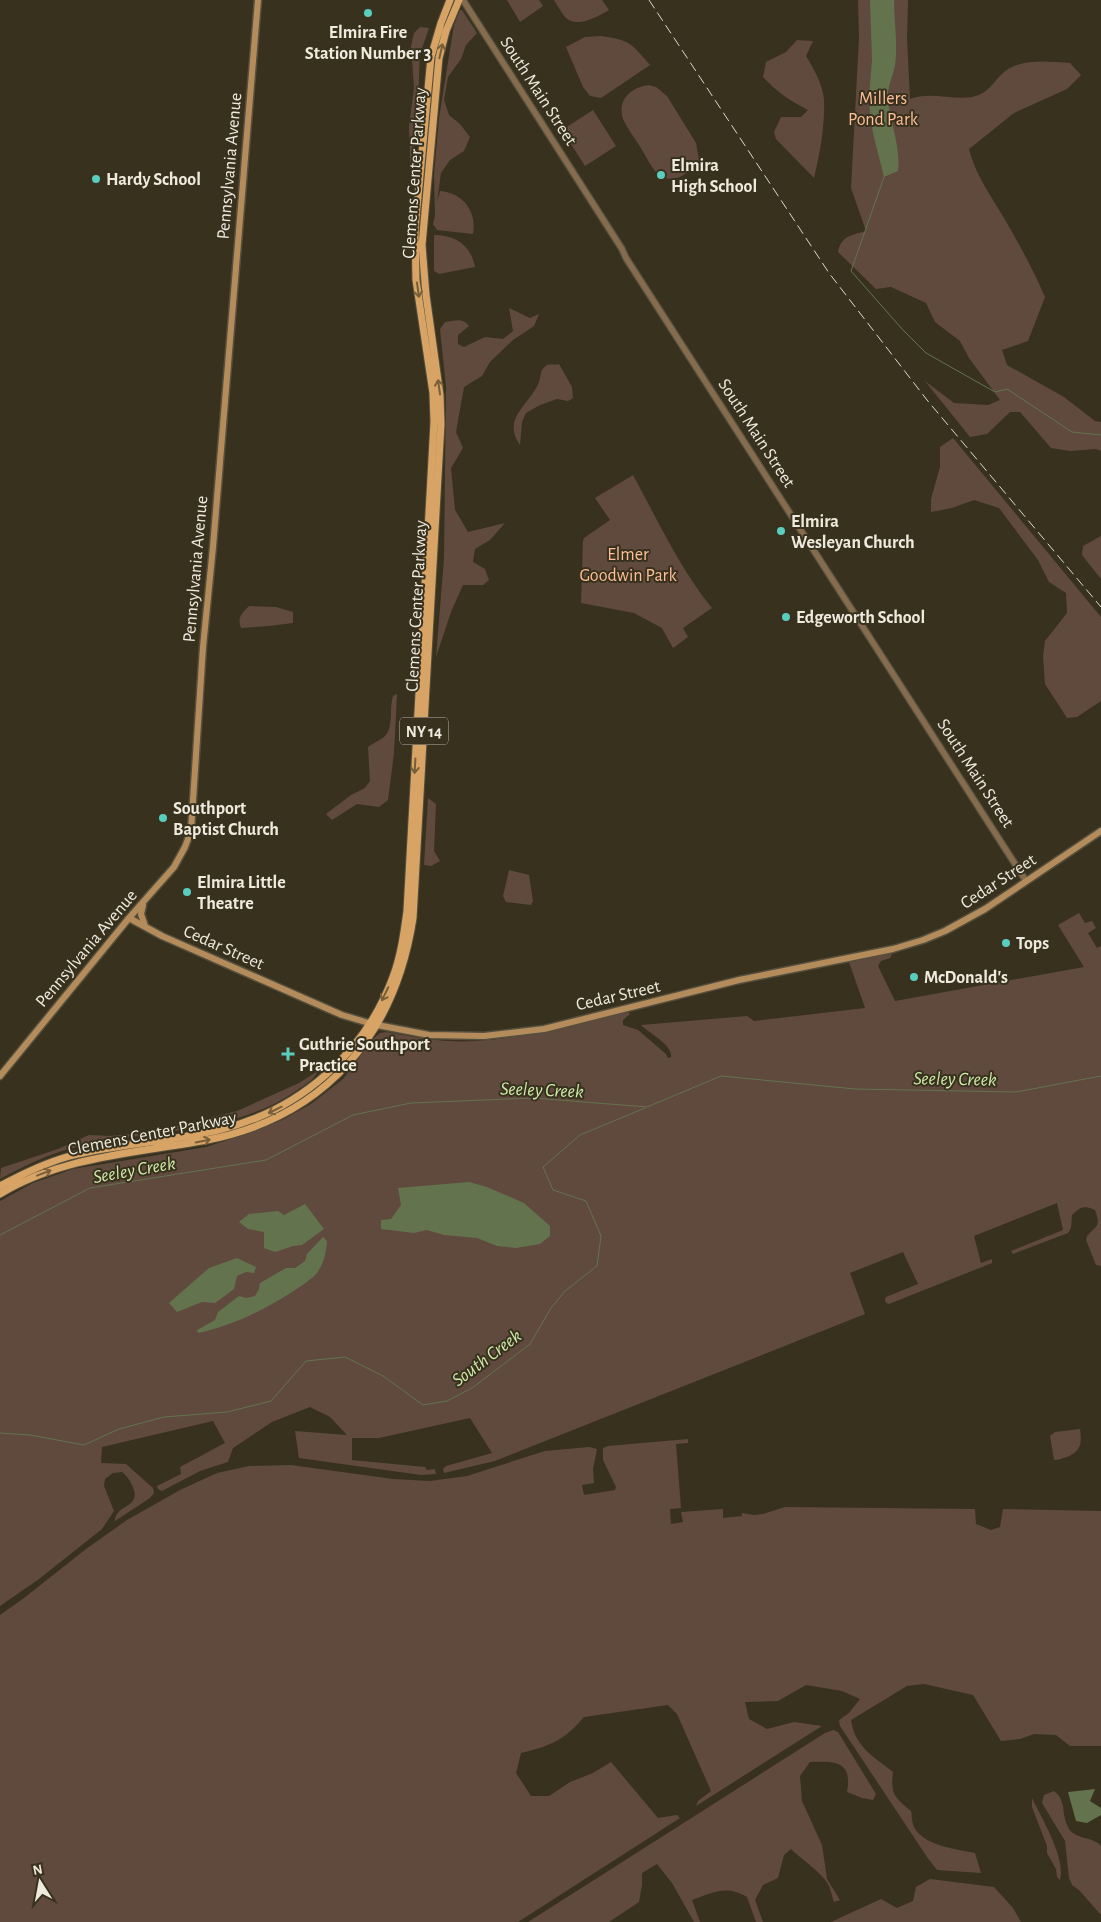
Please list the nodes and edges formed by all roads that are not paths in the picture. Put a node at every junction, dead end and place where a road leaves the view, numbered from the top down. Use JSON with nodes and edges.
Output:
{"nodes":[{"id":1,"x":258,"y":0,"type":"edge"},
{"id":2,"x":450,"y":0,"type":"edge"},
{"id":3,"x":459,"y":0,"type":"edge"},
{"id":4,"x":464,"y":0,"type":"edge"},
{"id":5,"x":1101,"y":831,"type":"edge"},
{"id":6,"x":1026,"y":881,"type":"junction"},
{"id":7,"x":143,"y":903,"type":"junction"},
{"id":8,"x":130,"y":918,"type":"junction"},
{"id":9,"x":146,"y":927,"type":"junction"},
{"id":10,"x":373,"y":1024,"type":"junction"},
{"id":11,"x":0,"y":1076,"type":"edge"},
{"id":12,"x":0,"y":1186,"type":"edge"},
{"id":13,"x":0,"y":1194,"type":"edge"}],
"edges":[{"from":1,"to":7,"type":"main road","name":"Pennsylvania Avenue"},
{"from":2,"to":10,"type":"main road","name":"Clemens Center Parkway","number":"NY 14","one_way":true},
{"from":10,"to":3,"type":"main road","name":"Clemens Center Parkway","number":"NY 14","one_way":true},
{"from":4,"to":6,"type":"street","name":"South Main Street"},
{"from":5,"to":6,"type":"main road","name":"Cedar Street"},
{"from":6,"to":10,"type":"main road","name":"Cedar Street"},
{"from":7,"to":8,"type":"main road","name":"Pennsylvania Avenue"},
{"from":7,"to":9,"type":"main road"},
{"from":8,"to":9,"type":"main road","name":"Cedar Street"},
{"from":8,"to":11,"type":"main road","name":"Pennsylvania Avenue"},
{"from":9,"to":10,"type":"main road","name":"Cedar Street"},
{"from":10,"to":12,"type":"main road","name":"Clemens Center Parkway","number":"NY 14","one_way":true},
{"from":13,"to":10,"type":"main road","name":"Clemens Center Parkway","number":"NY 14","one_way":true}]}
